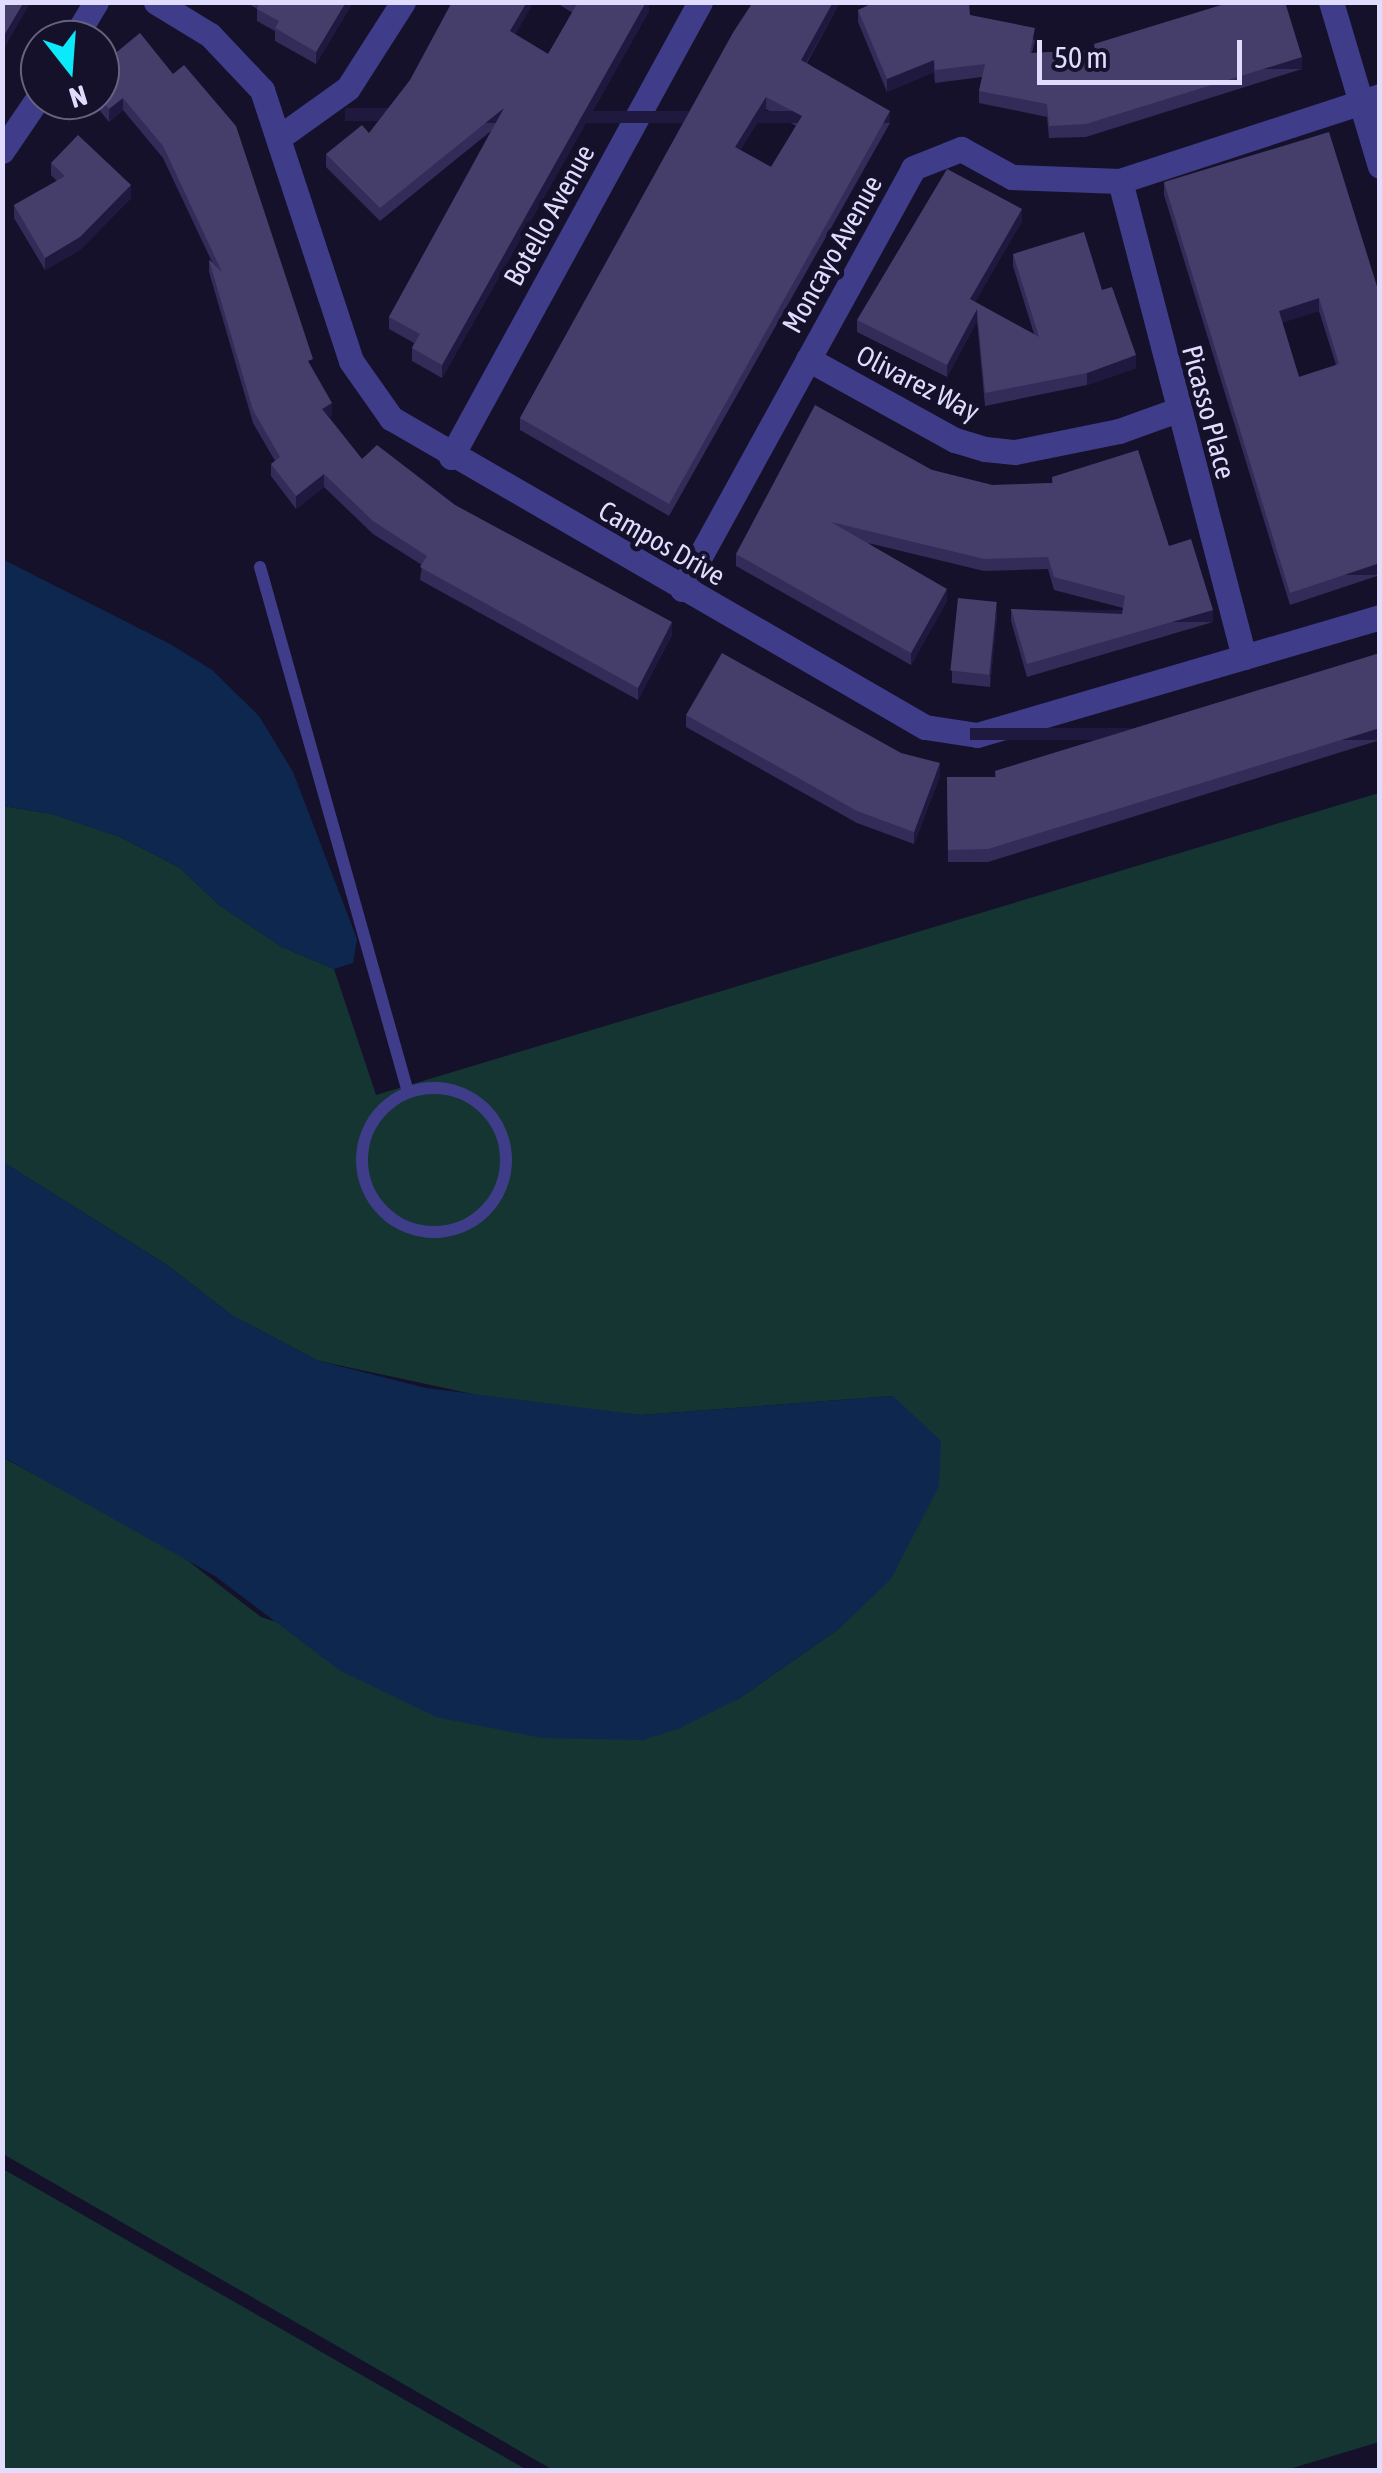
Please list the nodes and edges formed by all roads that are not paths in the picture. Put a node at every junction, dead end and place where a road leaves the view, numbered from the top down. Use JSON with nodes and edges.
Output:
{"nodes":[{"id":1,"x":156,"y":2,"type":"edge"},
{"id":2,"x":403,"y":2,"type":"edge"},
{"id":3,"x":1331,"y":2,"type":"edge"},
{"id":4,"x":699,"y":3,"type":"edge"},
{"id":5,"x":1369,"y":99,"type":"edge"},
{"id":6,"x":23,"y":120,"type":"edge"},
{"id":7,"x":281,"y":136,"type":"junction"},
{"id":8,"x":2,"y":151,"type":"edge"},
{"id":9,"x":1380,"y":166,"type":"edge"},
{"id":10,"x":1120,"y":181,"type":"junction"},
{"id":11,"x":808,"y":359,"type":"junction"},
{"id":12,"x":1177,"y":410,"type":"junction"},
{"id":13,"x":451,"y":457,"type":"junction"},
{"id":14,"x":260,"y":567,"type":"dead end"},
{"id":15,"x":682,"y":589,"type":"junction"},
{"id":16,"x":1380,"y":617,"type":"edge"},
{"id":17,"x":1244,"y":657,"type":"junction"},
{"id":18,"x":408,"y":1092,"type":"junction"}],
"edges":[{"from":1,"to":7,"type":"street","name":"Campos Drive"},
{"from":2,"to":7,"type":"street"},
{"from":3,"to":5,"type":"street"},
{"from":4,"to":13,"type":"street","name":"Botello Avenue"},
{"from":5,"to":9,"type":"street"},
{"from":5,"to":10,"type":"street","name":"Moncayo Avenue"},
{"from":6,"to":8,"type":"street"},
{"from":7,"to":13,"type":"street","name":"Campos Drive"},
{"from":10,"to":11,"type":"street","name":"Moncayo Avenue"},
{"from":10,"to":12,"type":"street","name":"Picasso Place"},
{"from":11,"to":12,"type":"street","name":"Olivarez Way"},
{"from":11,"to":15,"type":"street","name":"Moncayo Avenue"},
{"from":12,"to":17,"type":"street","name":"Picasso Place"},
{"from":13,"to":15,"type":"street","name":"Campos Drive"},
{"from":14,"to":18,"type":"lane"},
{"from":15,"to":17,"type":"street","name":"Campos Drive"},
{"from":16,"to":17,"type":"street","name":"Campos Drive"},
{"from":18,"to":18,"type":"lane"}]}
